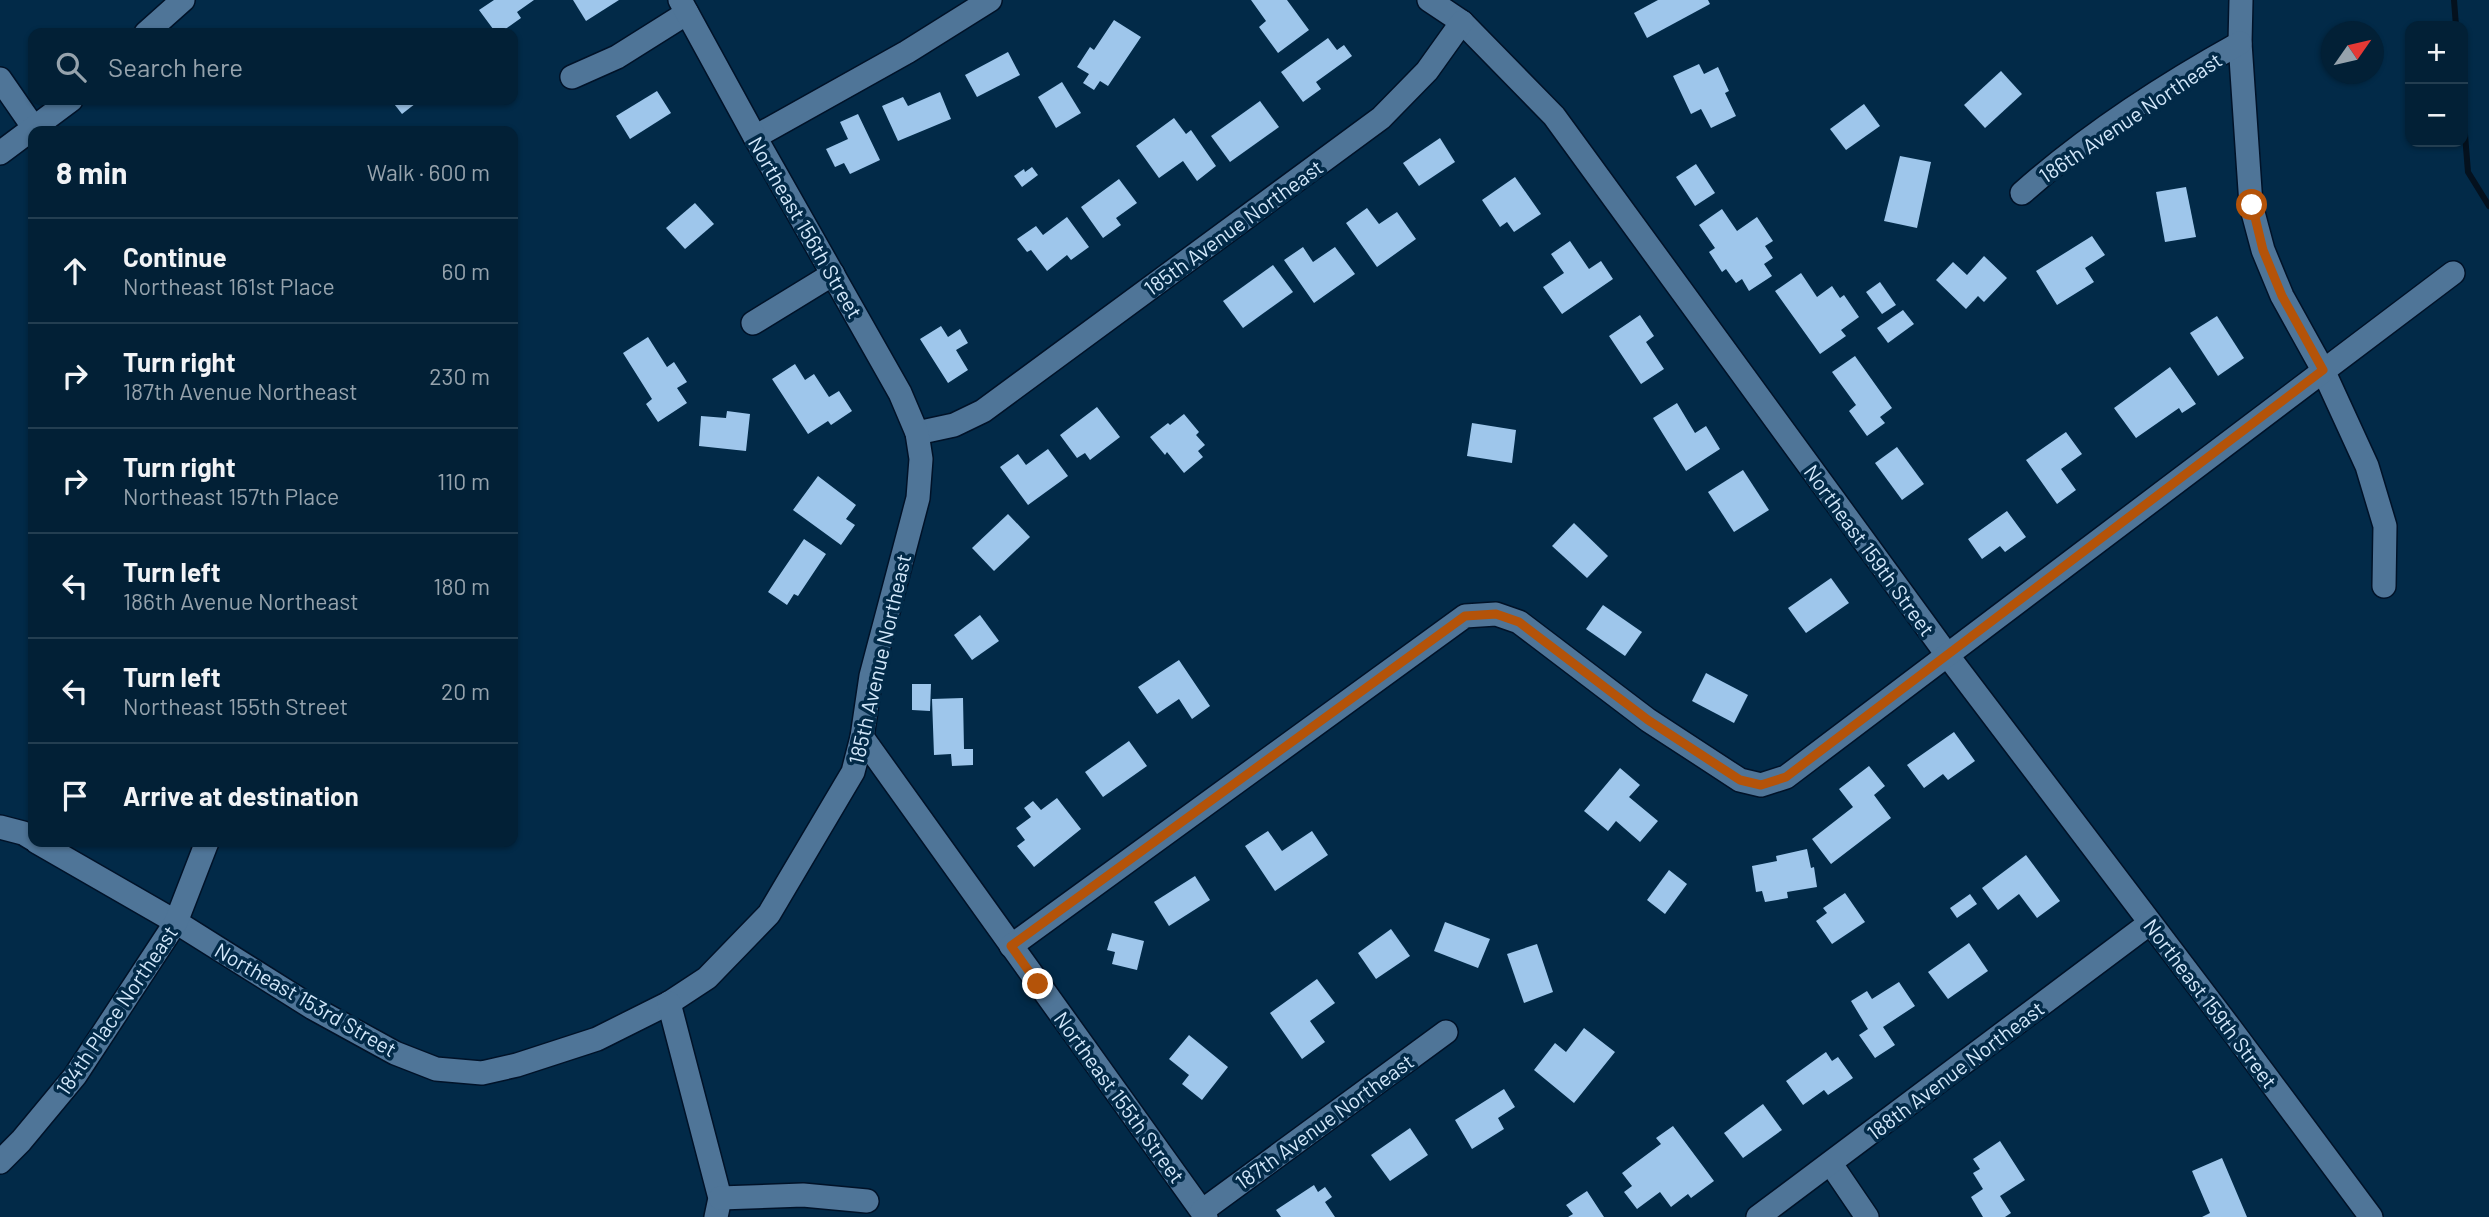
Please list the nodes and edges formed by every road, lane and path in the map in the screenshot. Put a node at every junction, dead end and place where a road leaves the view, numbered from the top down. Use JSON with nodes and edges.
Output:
{"nodes":[{"id":1,"x":183,"y":0,"type":"edge"},
{"id":2,"x":990,"y":0,"type":"edge"},
{"id":3,"x":1429,"y":0,"type":"edge"},
{"id":4,"x":2241,"y":0,"type":"edge"},
{"id":5,"x":683,"y":7,"type":"edge"},
{"id":6,"x":1462,"y":22,"type":"junction"},
{"id":7,"x":152,"y":28,"type":"edge"},
{"id":8,"x":2240,"y":43,"type":"junction"},
{"id":9,"x":572,"y":77,"type":"dead end"},
{"id":10,"x":0,"y":79,"type":"edge"},
{"id":11,"x":65,"y":105,"type":"edge"},
{"id":12,"x":32,"y":126,"type":"edge"},
{"id":13,"x":40,"y":126,"type":"edge"},
{"id":14,"x":28,"y":135,"type":"edge"},
{"id":15,"x":755,"y":137,"type":"junction"},
{"id":16,"x":0,"y":153,"type":"edge"},
{"id":17,"x":2022,"y":193,"type":"dead end"},
{"id":18,"x":2453,"y":273,"type":"dead end"},
{"id":19,"x":833,"y":274,"type":"junction"},
{"id":20,"x":753,"y":323,"type":"dead end"},
{"id":21,"x":2323,"y":370,"type":"junction"},
{"id":22,"x":917,"y":433,"type":"junction"},
{"id":23,"x":921,"y":459,"type":"joint"},
{"id":24,"x":2384,"y":586,"type":"dead end"},
{"id":25,"x":1948,"y":656,"type":"junction"},
{"id":26,"x":862,"y":737,"type":"junction"},
{"id":27,"x":0,"y":827,"type":"edge"},
{"id":28,"x":28,"y":836,"type":"edge"},
{"id":29,"x":45,"y":847,"type":"edge"},
{"id":30,"x":205,"y":847,"type":"edge"},
{"id":31,"x":176,"y":922,"type":"junction"},
{"id":32,"x":2150,"y":923,"type":"junction"},
{"id":33,"x":1011,"y":946,"type":"junction"},
{"id":34,"x":669,"y":1003,"type":"junction"},
{"id":35,"x":1446,"y":1032,"type":"dead end"},
{"id":36,"x":0,"y":1162,"type":"edge"},
{"id":37,"x":1831,"y":1164,"type":"junction"},
{"id":38,"x":867,"y":1201,"type":"dead end"},
{"id":39,"x":718,"y":1208,"type":"edge"},
{"id":40,"x":1204,"y":1214,"type":"edge"},
{"id":41,"x":1758,"y":1217,"type":"edge"},
{"id":42,"x":1867,"y":1217,"type":"edge"},
{"id":43,"x":2371,"y":1217,"type":"edge"}],
"edges":[{"from":1,"to":7,"type":"street"},
{"from":2,"to":15,"type":"street"},
{"from":3,"to":6,"type":"street","name":"Northeast 159th Street"},
{"from":4,"to":8,"type":"street"},
{"from":5,"to":9,"type":"street"},
{"from":5,"to":15,"type":"street","name":"Northeast 156th Street"},
{"from":6,"to":22,"type":"street","name":"185th Avenue Northeast"},
{"from":6,"to":25,"type":"street","name":"Northeast 159th Street"},
{"from":8,"to":17,"type":"street","name":"186th Avenue Northeast"},
{"from":8,"to":21,"type":"street"},
{"from":10,"to":12,"type":"street"},
{"from":11,"to":13,"type":"street"},
{"from":14,"to":16,"type":"street"},
{"from":15,"to":19,"type":"street","name":"Northeast 156th Street"},
{"from":18,"to":21,"type":"street"},
{"from":19,"to":20,"type":"street"},
{"from":19,"to":22,"type":"street","name":"Northeast 156th Street"},
{"from":21,"to":24,"type":"street"},
{"from":21,"to":25,"type":"street"},
{"from":22,"to":23,"type":"street","name":"Northeast 156th Street"},
{"from":23,"to":26,"type":"street","name":"185th Avenue Northeast"},
{"from":25,"to":32,"type":"street","name":"Northeast 159th Street"},
{"from":25,"to":33,"type":"street"},
{"from":26,"to":33,"type":"street","name":"Northeast 155th Street"},
{"from":26,"to":34,"type":"street","name":"185th Avenue Northeast"},
{"from":27,"to":28,"type":"street","name":"Northeast 153rd Street"},
{"from":29,"to":31,"type":"street","name":"Northeast 153rd Street"},
{"from":30,"to":31,"type":"street","name":"184th Place Northeast"},
{"from":31,"to":34,"type":"street","name":"Northeast 153rd Street"},
{"from":31,"to":36,"type":"street","name":"184th Place Northeast"},
{"from":32,"to":37,"type":"street","name":"188th Avenue Northeast"},
{"from":32,"to":43,"type":"street","name":"Northeast 159th Street"},
{"from":33,"to":40,"type":"street","name":"Northeast 155th Street"},
{"from":34,"to":39,"type":"street"},
{"from":35,"to":40,"type":"street","name":"187th Avenue Northeast"},
{"from":37,"to":41,"type":"street","name":"188th Avenue Northeast"},
{"from":37,"to":42,"type":"street"},
{"from":38,"to":39,"type":"street"}]}
